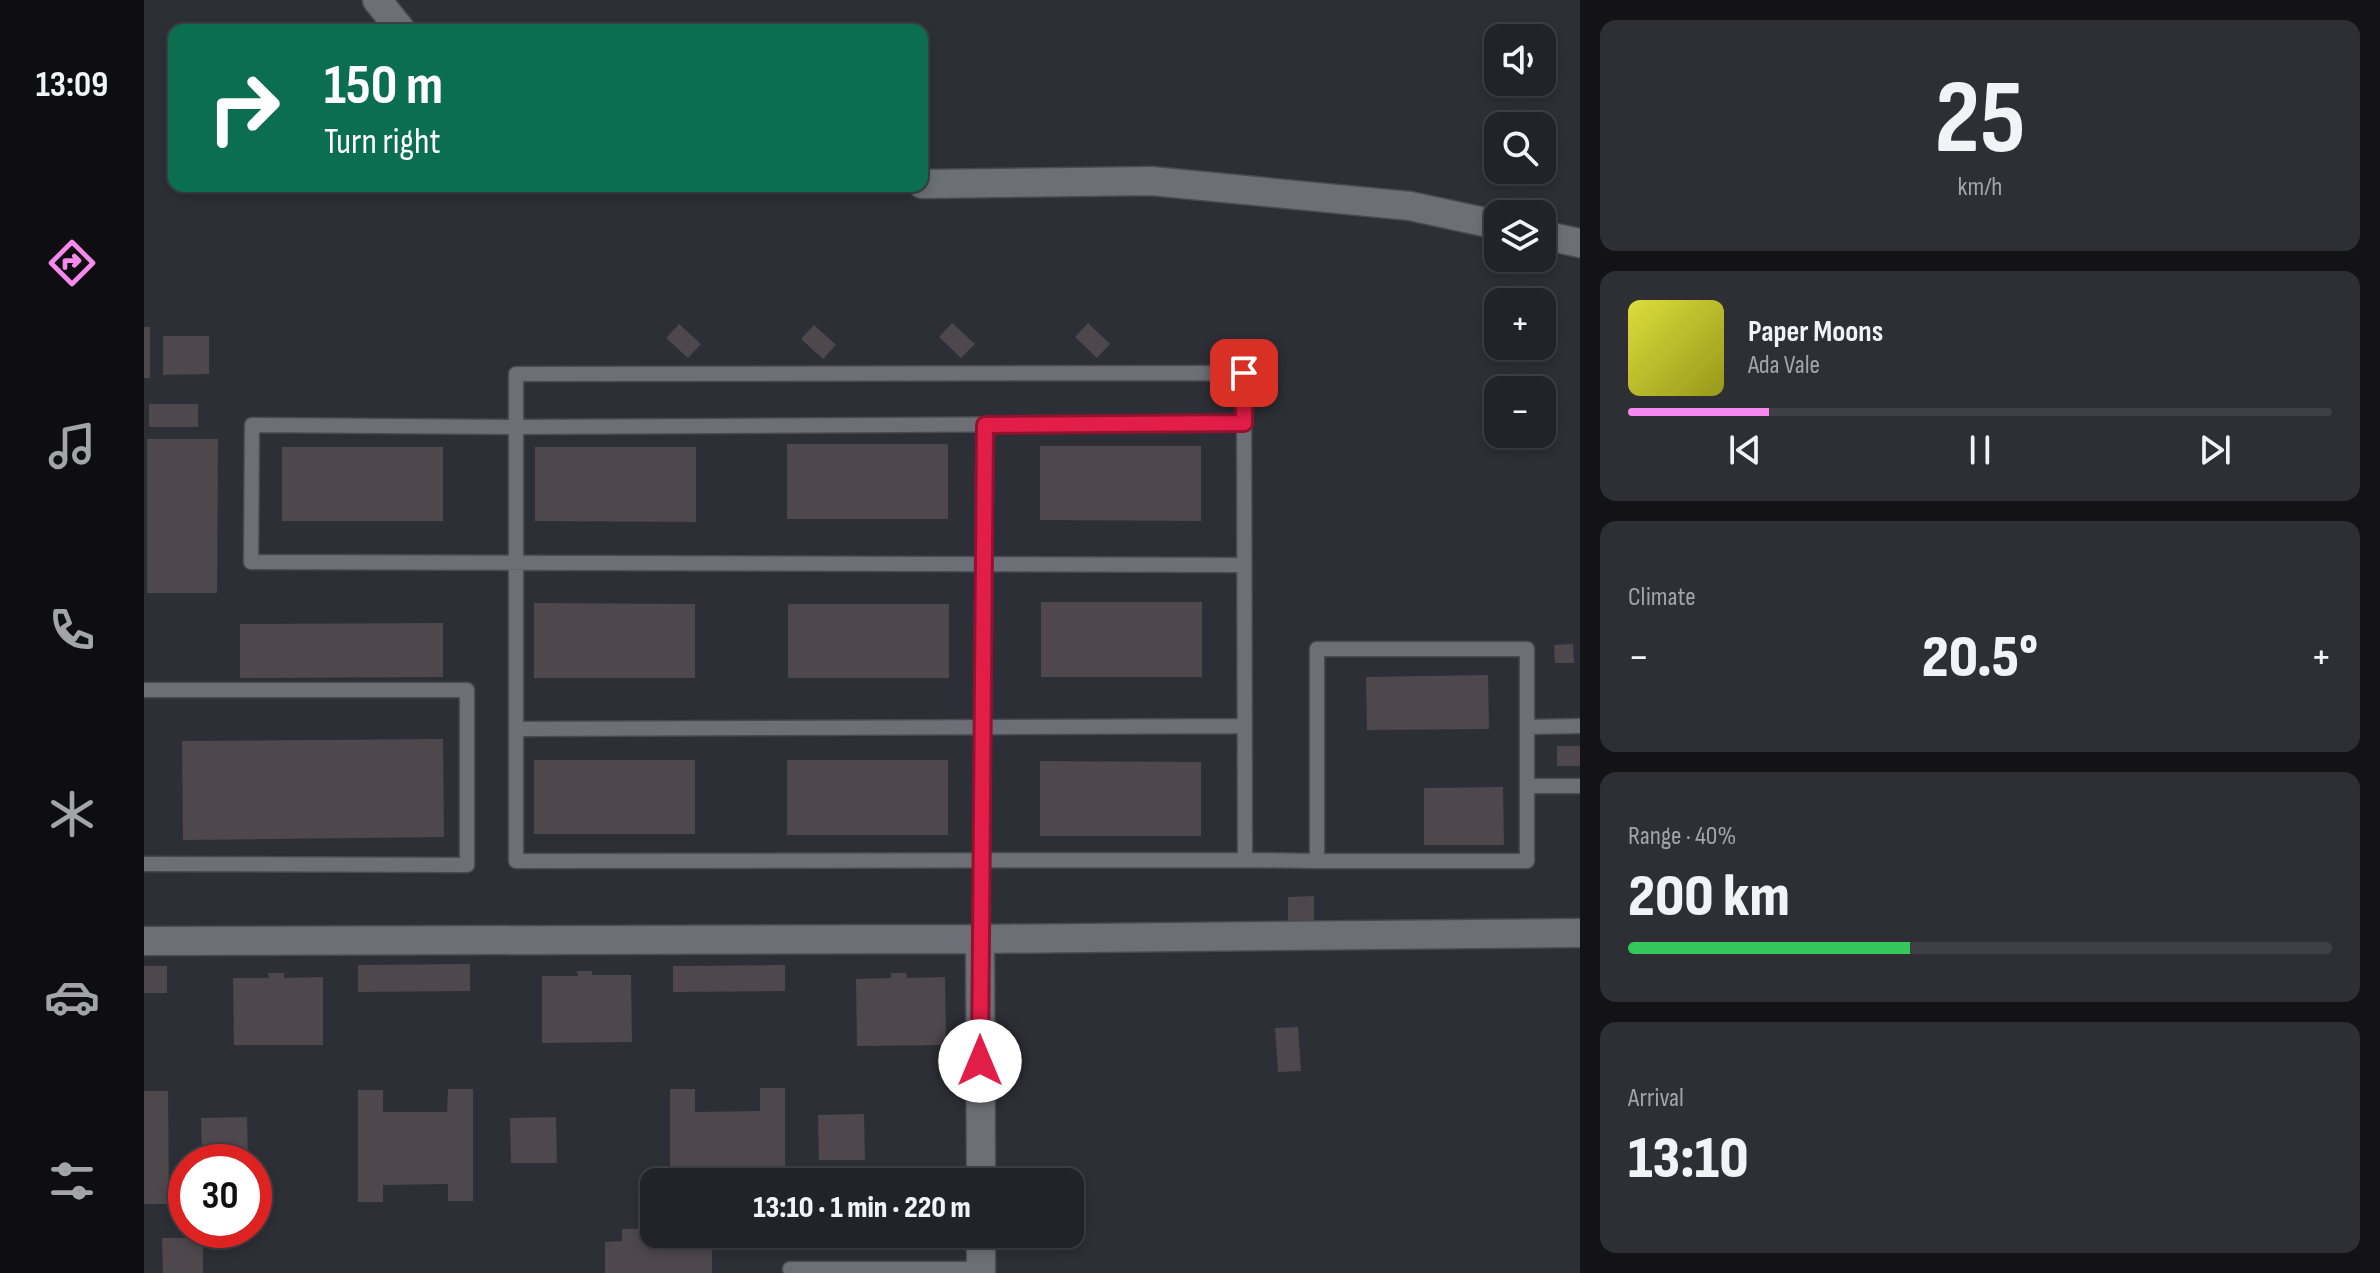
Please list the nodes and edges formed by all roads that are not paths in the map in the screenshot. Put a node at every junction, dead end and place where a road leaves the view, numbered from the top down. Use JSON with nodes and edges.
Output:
{"nodes":[{"id":1,"x":377,"y":0,"type":"edge"},
{"id":2,"x":396,"y":24,"type":"edge"},
{"id":3,"x":928,"y":184,"type":"edge"},
{"id":4,"x":1484,"y":222,"type":"edge"},
{"id":5,"x":1556,"y":238,"type":"edge"},
{"id":6,"x":1580,"y":243,"type":"edge"},
{"id":7,"x":1244,"y":423,"type":"junction"},
{"id":8,"x":985,"y":425,"type":"junction"},
{"id":9,"x":516,"y":427,"type":"junction"},
{"id":10,"x":516,"y":564,"type":"junction"},
{"id":11,"x":983,"y":564,"type":"junction"},
{"id":12,"x":1244,"y":565,"type":"junction"},
{"id":13,"x":144,"y":690,"type":"edge"},
{"id":14,"x":1244,"y":726,"type":"junction"},
{"id":15,"x":1580,"y":726,"type":"edge"},
{"id":16,"x":981,"y":727,"type":"junction"},
{"id":17,"x":1527,"y":727,"type":"junction"},
{"id":18,"x":516,"y":729,"type":"junction"},
{"id":19,"x":1527,"y":786,"type":"junction"},
{"id":20,"x":1580,"y":786,"type":"edge"},
{"id":21,"x":980,"y":860,"type":"junction"},
{"id":22,"x":1245,"y":860,"type":"junction"},
{"id":23,"x":1317,"y":861,"type":"junction"},
{"id":24,"x":144,"y":864,"type":"edge"},
{"id":25,"x":1580,"y":933,"type":"edge"},
{"id":26,"x":980,"y":939,"type":"junction"},
{"id":27,"x":144,"y":941,"type":"edge"},
{"id":28,"x":981,"y":1168,"type":"edge"},
{"id":29,"x":981,"y":1248,"type":"edge"},
{"id":30,"x":790,"y":1269,"type":"dead end"},
{"id":31,"x":981,"y":1271,"type":"edge"}],
"edges":[{"from":1,"to":2,"type":"street"},
{"from":3,"to":4,"type":"street"},
{"from":5,"to":6,"type":"street"},
{"from":7,"to":8,"type":"lane"},
{"from":7,"to":9,"type":"lane"},
{"from":7,"to":12,"type":"lane"},
{"from":8,"to":9,"type":"lane"},
{"from":8,"to":11,"type":"lane"},
{"from":9,"to":10,"type":"lane"},
{"from":9,"to":10,"type":"lane"},
{"from":10,"to":11,"type":"lane"},
{"from":10,"to":18,"type":"lane"},
{"from":11,"to":12,"type":"lane"},
{"from":11,"to":16,"type":"lane"},
{"from":12,"to":14,"type":"lane"},
{"from":13,"to":24,"type":"lane"},
{"from":14,"to":16,"type":"lane"},
{"from":14,"to":22,"type":"lane"},
{"from":15,"to":17,"type":"lane"},
{"from":16,"to":18,"type":"lane"},
{"from":16,"to":21,"type":"lane"},
{"from":17,"to":19,"type":"lane"},
{"from":17,"to":23,"type":"lane"},
{"from":18,"to":21,"type":"lane"},
{"from":19,"to":20,"type":"lane"},
{"from":19,"to":23,"type":"lane"},
{"from":21,"to":22,"type":"lane"},
{"from":21,"to":26,"type":"lane"},
{"from":22,"to":23,"type":"lane"},
{"from":25,"to":26,"type":"street"},
{"from":26,"to":27,"type":"street"},
{"from":26,"to":28,"type":"street"},
{"from":29,"to":31,"type":"street"},
{"from":30,"to":31,"type":"lane"}]}
